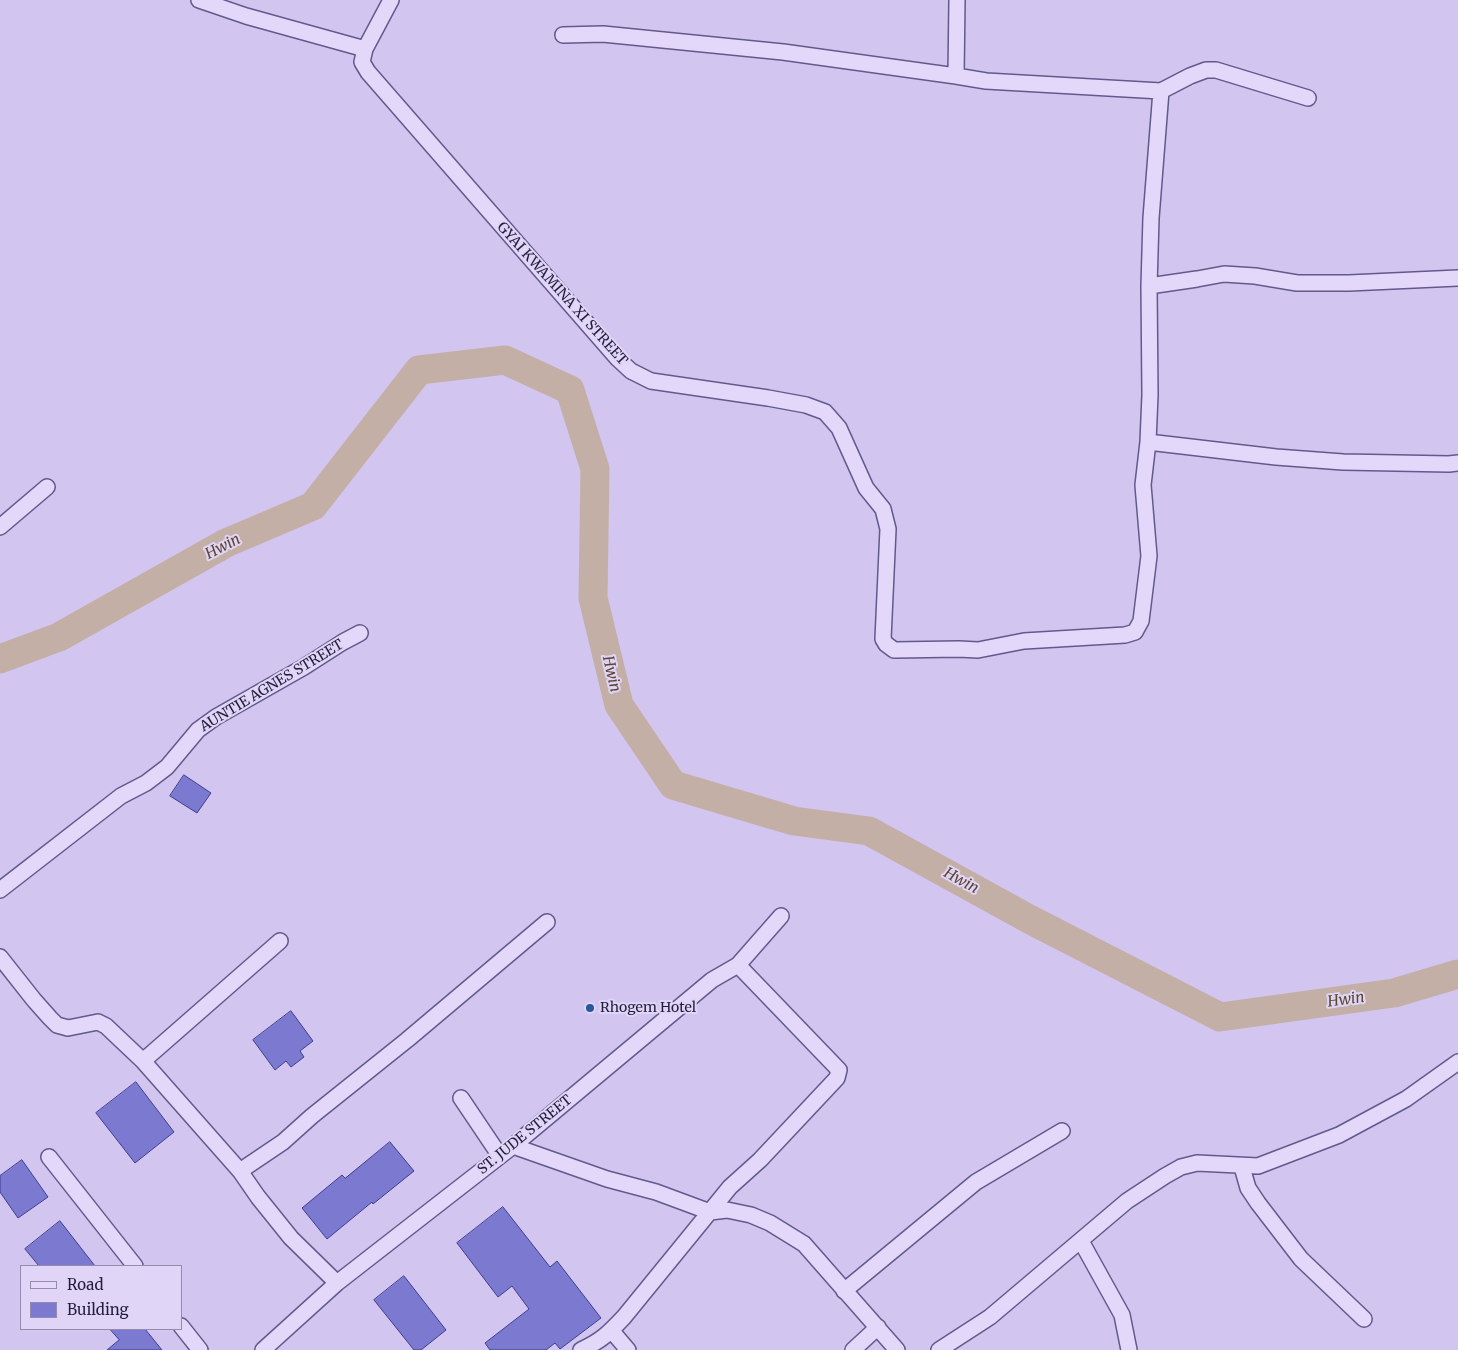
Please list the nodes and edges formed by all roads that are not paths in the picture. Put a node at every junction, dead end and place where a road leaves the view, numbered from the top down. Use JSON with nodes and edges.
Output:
{"nodes":[{"id":1,"x":199,"y":0,"type":"edge"},
{"id":2,"x":391,"y":0,"type":"edge"},
{"id":3,"x":957,"y":0,"type":"edge"},
{"id":4,"x":563,"y":35,"type":"dead end"},
{"id":5,"x":365,"y":49,"type":"junction"},
{"id":6,"x":956,"y":76,"type":"junction"},
{"id":7,"x":1160,"y":91,"type":"junction"},
{"id":8,"x":1308,"y":98,"type":"dead end"},
{"id":9,"x":1458,"y":278,"type":"edge"},
{"id":10,"x":1149,"y":286,"type":"junction"},
{"id":11,"x":1148,"y":442,"type":"junction"},
{"id":12,"x":1458,"y":463,"type":"edge"},
{"id":13,"x":48,"y":487,"type":"dead end"},
{"id":14,"x":0,"y":527,"type":"edge"},
{"id":15,"x":360,"y":633,"type":"dead end"},
{"id":16,"x":0,"y":890,"type":"edge"},
{"id":17,"x":781,"y":916,"type":"dead end"},
{"id":18,"x":547,"y":922,"type":"dead end"},
{"id":19,"x":280,"y":941,"type":"dead end"},
{"id":20,"x":0,"y":957,"type":"edge"},
{"id":21,"x":738,"y":965,"type":"junction"},
{"id":22,"x":143,"y":1061,"type":"junction"},
{"id":23,"x":1458,"y":1062,"type":"edge"},
{"id":24,"x":461,"y":1098,"type":"dead end"},
{"id":25,"x":1062,"y":1131,"type":"dead end"},
{"id":26,"x":513,"y":1146,"type":"junction"},
{"id":27,"x":500,"y":1156,"type":"junction"},
{"id":28,"x":49,"y":1157,"type":"dead end"},
{"id":29,"x":1242,"y":1166,"type":"junction"},
{"id":30,"x":240,"y":1171,"type":"junction"},
{"id":31,"x":710,"y":1212,"type":"junction"},
{"id":32,"x":1081,"y":1241,"type":"junction"},
{"id":33,"x":133,"y":1265,"type":"edge"},
{"id":34,"x":337,"y":1283,"type":"junction"},
{"id":35,"x":844,"y":1291,"type":"junction"},
{"id":36,"x":1364,"y":1318,"type":"dead end"},
{"id":37,"x":182,"y":1327,"type":"edge"},
{"id":38,"x":878,"y":1327,"type":"junction"},
{"id":39,"x":611,"y":1330,"type":"junction"},
{"id":40,"x":200,"y":1350,"type":"edge"},
{"id":41,"x":263,"y":1350,"type":"edge"},
{"id":42,"x":581,"y":1350,"type":"edge"},
{"id":43,"x":628,"y":1350,"type":"edge"},
{"id":44,"x":853,"y":1350,"type":"edge"},
{"id":45,"x":897,"y":1350,"type":"edge"},
{"id":46,"x":939,"y":1350,"type":"edge"},
{"id":47,"x":1129,"y":1350,"type":"edge"}],
"edges":[{"from":1,"to":5,"type":"street"},
{"from":2,"to":5,"type":"street"},
{"from":3,"to":6,"type":"street"},
{"from":4,"to":6,"type":"street"},
{"from":5,"to":11,"type":"street","name":"GYAI KWAMINA XI STREET"},
{"from":6,"to":7,"type":"street"},
{"from":7,"to":8,"type":"street"},
{"from":7,"to":10,"type":"street"},
{"from":9,"to":10,"type":"street"},
{"from":10,"to":11,"type":"street"},
{"from":11,"to":12,"type":"street"},
{"from":13,"to":14,"type":"street"},
{"from":15,"to":16,"type":"street","name":"AUNTIE AGNES STREET"},
{"from":17,"to":21,"type":"street","name":"ST. JUDE STREET"},
{"from":18,"to":30,"type":"street"},
{"from":19,"to":22,"type":"street"},
{"from":20,"to":22,"type":"street"},
{"from":21,"to":26,"type":"street","name":"ST. JUDE STREET"},
{"from":21,"to":31,"type":"street"},
{"from":22,"to":30,"type":"street"},
{"from":23,"to":29,"type":"street"},
{"from":24,"to":27,"type":"street"},
{"from":25,"to":35,"type":"street"},
{"from":26,"to":27,"type":"street","name":"ST. JUDE STREET"},
{"from":26,"to":31,"type":"street"},
{"from":27,"to":34,"type":"street","name":"ST. JUDE STREET"},
{"from":28,"to":33,"type":"street"},
{"from":29,"to":32,"type":"street"},
{"from":29,"to":36,"type":"street"},
{"from":30,"to":34,"type":"street"},
{"from":31,"to":35,"type":"street"},
{"from":31,"to":39,"type":"street"},
{"from":32,"to":46,"type":"street"},
{"from":32,"to":47,"type":"street"},
{"from":34,"to":41,"type":"street","name":"ST. JUDE STREET"},
{"from":35,"to":38,"type":"street"},
{"from":37,"to":40,"type":"street"},
{"from":38,"to":44,"type":"street"},
{"from":38,"to":45,"type":"street"},
{"from":39,"to":42,"type":"street"},
{"from":39,"to":43,"type":"street"}]}
